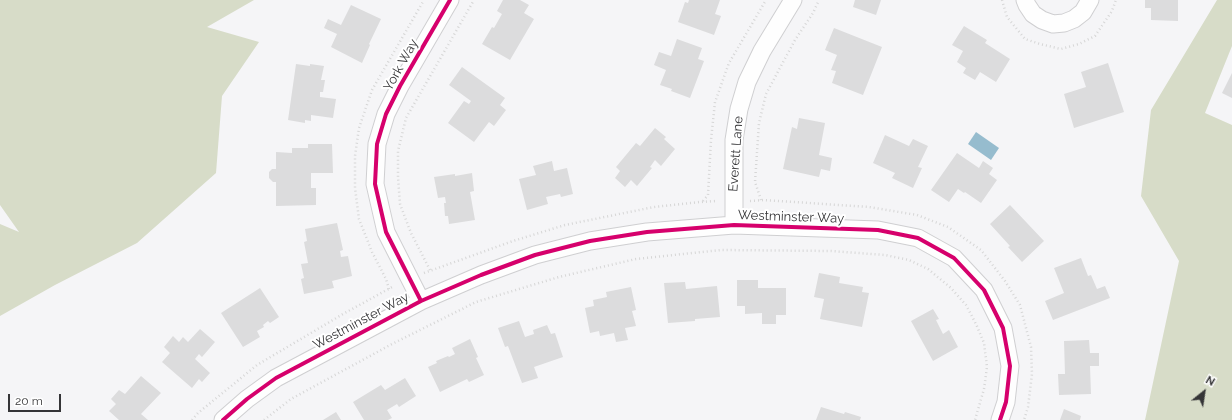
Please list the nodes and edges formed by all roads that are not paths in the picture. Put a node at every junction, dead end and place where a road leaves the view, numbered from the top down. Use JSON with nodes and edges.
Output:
{"nodes":[{"id":1,"x":450,"y":0,"type":"edge"},
{"id":2,"x":793,"y":0,"type":"edge"},
{"id":3,"x":1025,"y":0,"type":"edge"},
{"id":4,"x":1090,"y":0,"type":"edge"},
{"id":5,"x":734,"y":225,"type":"junction"},
{"id":6,"x":421,"y":301,"type":"junction"},
{"id":7,"x":223,"y":420,"type":"edge"},
{"id":8,"x":1000,"y":420,"type":"edge"}],
"edges":[{"from":1,"to":6,"type":"street","name":"York Way"},
{"from":2,"to":5,"type":"street","name":"Everett Lane"},
{"from":3,"to":4,"type":"street"},
{"from":5,"to":6,"type":"street","name":"Westminster Way"},
{"from":5,"to":8,"type":"street","name":"Westminster Way"},
{"from":6,"to":7,"type":"street","name":"Westminster Way"}]}
